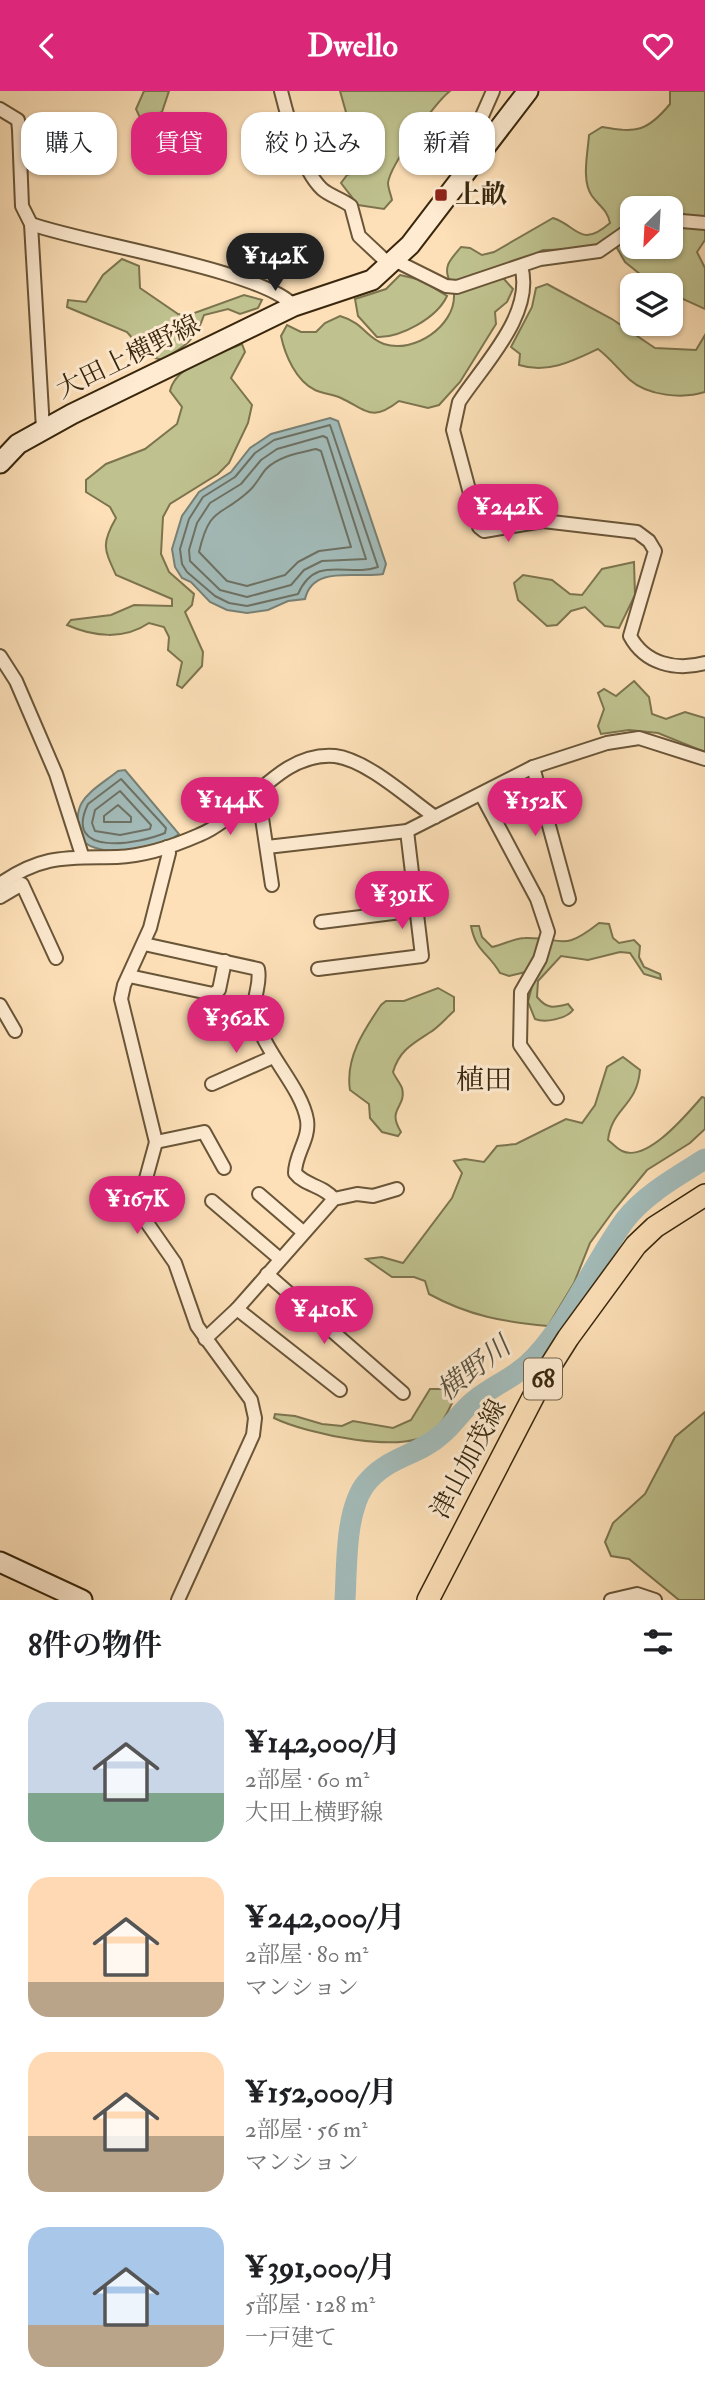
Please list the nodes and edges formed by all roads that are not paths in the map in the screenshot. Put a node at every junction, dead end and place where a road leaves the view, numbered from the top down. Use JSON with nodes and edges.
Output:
{"nodes":[{"id":1,"x":281,"y":91,"type":"edge"},
{"id":2,"x":493,"y":91,"type":"edge"},
{"id":3,"x":527,"y":91,"type":"edge"},
{"id":4,"x":0,"y":109,"type":"edge"},
{"id":5,"x":484,"y":112,"type":"edge"},
{"id":6,"x":495,"y":131,"type":"edge"},
{"id":7,"x":460,"y":175,"type":"edge"},
{"id":8,"x":683,"y":221,"type":"edge"},
{"id":9,"x":705,"y":223,"type":"edge"},
{"id":10,"x":31,"y":224,"type":"junction"},
{"id":11,"x":620,"y":236,"type":"edge"},
{"id":12,"x":393,"y":263,"type":"junction"},
{"id":13,"x":521,"y":266,"type":"junction"},
{"id":14,"x":294,"y":306,"type":"junction"},
{"id":15,"x":43,"y":429,"type":"junction"},
{"id":16,"x":0,"y":463,"type":"edge"},
{"id":17,"x":0,"y":656,"type":"edge"},
{"id":18,"x":705,"y":663,"type":"edge"},
{"id":19,"x":705,"y":759,"type":"edge"},
{"id":20,"x":533,"y":767,"type":"junction"},
{"id":21,"x":481,"y":794,"type":"junction"},
{"id":22,"x":251,"y":797,"type":"junction"},
{"id":23,"x":435,"y":817,"type":"junction"},
{"id":24,"x":407,"y":831,"type":"junction"},
{"id":25,"x":167,"y":847,"type":"junction"},
{"id":26,"x":267,"y":847,"type":"junction"},
{"id":27,"x":82,"y":855,"type":"junction"},
{"id":28,"x":0,"y":884,"type":"edge"},
{"id":29,"x":272,"y":885,"type":"dead end"},
{"id":30,"x":0,"y":897,"type":"edge"},
{"id":31,"x":569,"y":899,"type":"dead end"},
{"id":32,"x":416,"y":910,"type":"junction"},
{"id":33,"x":321,"y":922,"type":"dead end"},
{"id":34,"x":144,"y":944,"type":"junction"},
{"id":35,"x":56,"y":958,"type":"dead end"},
{"id":36,"x":225,"y":961,"type":"junction"},
{"id":37,"x":318,"y":969,"type":"dead end"},
{"id":38,"x":129,"y":976,"type":"junction"},
{"id":39,"x":0,"y":1005,"type":"edge"},
{"id":40,"x":15,"y":1031,"type":"dead end"},
{"id":41,"x":273,"y":1057,"type":"junction"},
{"id":42,"x":212,"y":1084,"type":"dead end"},
{"id":43,"x":557,"y":1098,"type":"dead end"},
{"id":44,"x":156,"y":1142,"type":"junction"},
{"id":45,"x":224,"y":1168,"type":"dead end"},
{"id":46,"x":397,"y":1189,"type":"dead end"},
{"id":47,"x":259,"y":1194,"type":"dead end"},
{"id":48,"x":705,"y":1195,"type":"edge"},
{"id":49,"x":334,"y":1199,"type":"junction"},
{"id":50,"x":212,"y":1201,"type":"dead end"},
{"id":51,"x":303,"y":1232,"type":"junction"},
{"id":52,"x":280,"y":1259,"type":"junction"},
{"id":53,"x":267,"y":1274,"type":"junction"},
{"id":54,"x":237,"y":1309,"type":"junction"},
{"id":55,"x":205,"y":1339,"type":"junction"},
{"id":56,"x":340,"y":1390,"type":"dead end"},
{"id":57,"x":403,"y":1393,"type":"dead end"},
{"id":58,"x":0,"y":1562,"type":"edge"},
{"id":59,"x":433,"y":1598,"type":"edge"},
{"id":60,"x":82,"y":1600,"type":"edge"},
{"id":61,"x":178,"y":1600,"type":"edge"},
{"id":62,"x":611,"y":1600,"type":"edge"},
{"id":63,"x":655,"y":1600,"type":"edge"}],
"edges":[{"from":1,"to":12,"type":"street"},
{"from":2,"to":5,"type":"street"},
{"from":3,"to":6,"type":"main road","name":"大田上横野線"},
{"from":4,"to":10,"type":"street"},
{"from":7,"to":12,"type":"main road","name":"大田上横野線"},
{"from":8,"to":9,"type":"street"},
{"from":10,"to":14,"type":"street"},
{"from":10,"to":15,"type":"street"},
{"from":11,"to":13,"type":"street"},
{"from":12,"to":13,"type":"street"},
{"from":12,"to":14,"type":"main road","name":"大田上横野線"},
{"from":13,"to":18,"type":"street"},
{"from":14,"to":15,"type":"main road","name":"大田上横野線"},
{"from":15,"to":16,"type":"main road","name":"大田上横野線"},
{"from":17,"to":27,"type":"street"},
{"from":19,"to":20,"type":"street"},
{"from":20,"to":21,"type":"street"},
{"from":20,"to":31,"type":"street"},
{"from":21,"to":23,"type":"street"},
{"from":21,"to":43,"type":"street"},
{"from":22,"to":23,"type":"street"},
{"from":22,"to":25,"type":"street"},
{"from":22,"to":26,"type":"street"},
{"from":23,"to":24,"type":"street"},
{"from":24,"to":26,"type":"street"},
{"from":24,"to":32,"type":"street"},
{"from":25,"to":27,"type":"street"},
{"from":25,"to":34,"type":"street"},
{"from":26,"to":29,"type":"street"},
{"from":27,"to":28,"type":"street"},
{"from":30,"to":35,"type":"street"},
{"from":32,"to":33,"type":"street"},
{"from":32,"to":37,"type":"street"},
{"from":34,"to":36,"type":"street"},
{"from":34,"to":38,"type":"street"},
{"from":36,"to":38,"type":"street"},
{"from":36,"to":41,"type":"street"},
{"from":38,"to":44,"type":"street"},
{"from":39,"to":40,"type":"street"},
{"from":41,"to":42,"type":"street"},
{"from":41,"to":49,"type":"street"},
{"from":44,"to":45,"type":"street"},
{"from":44,"to":55,"type":"street"},
{"from":46,"to":49,"type":"street"},
{"from":47,"to":51,"type":"street"},
{"from":48,"to":59,"type":"main road","name":"津山加茂線","number":"68"},
{"from":49,"to":51,"type":"street"},
{"from":50,"to":52,"type":"street"},
{"from":51,"to":52,"type":"street"},
{"from":52,"to":53,"type":"street"},
{"from":53,"to":54,"type":"street"},
{"from":53,"to":57,"type":"street"},
{"from":54,"to":55,"type":"street"},
{"from":54,"to":56,"type":"street"},
{"from":55,"to":61,"type":"street"},
{"from":58,"to":60,"type":"main road"},
{"from":62,"to":63,"type":"street"}]}
